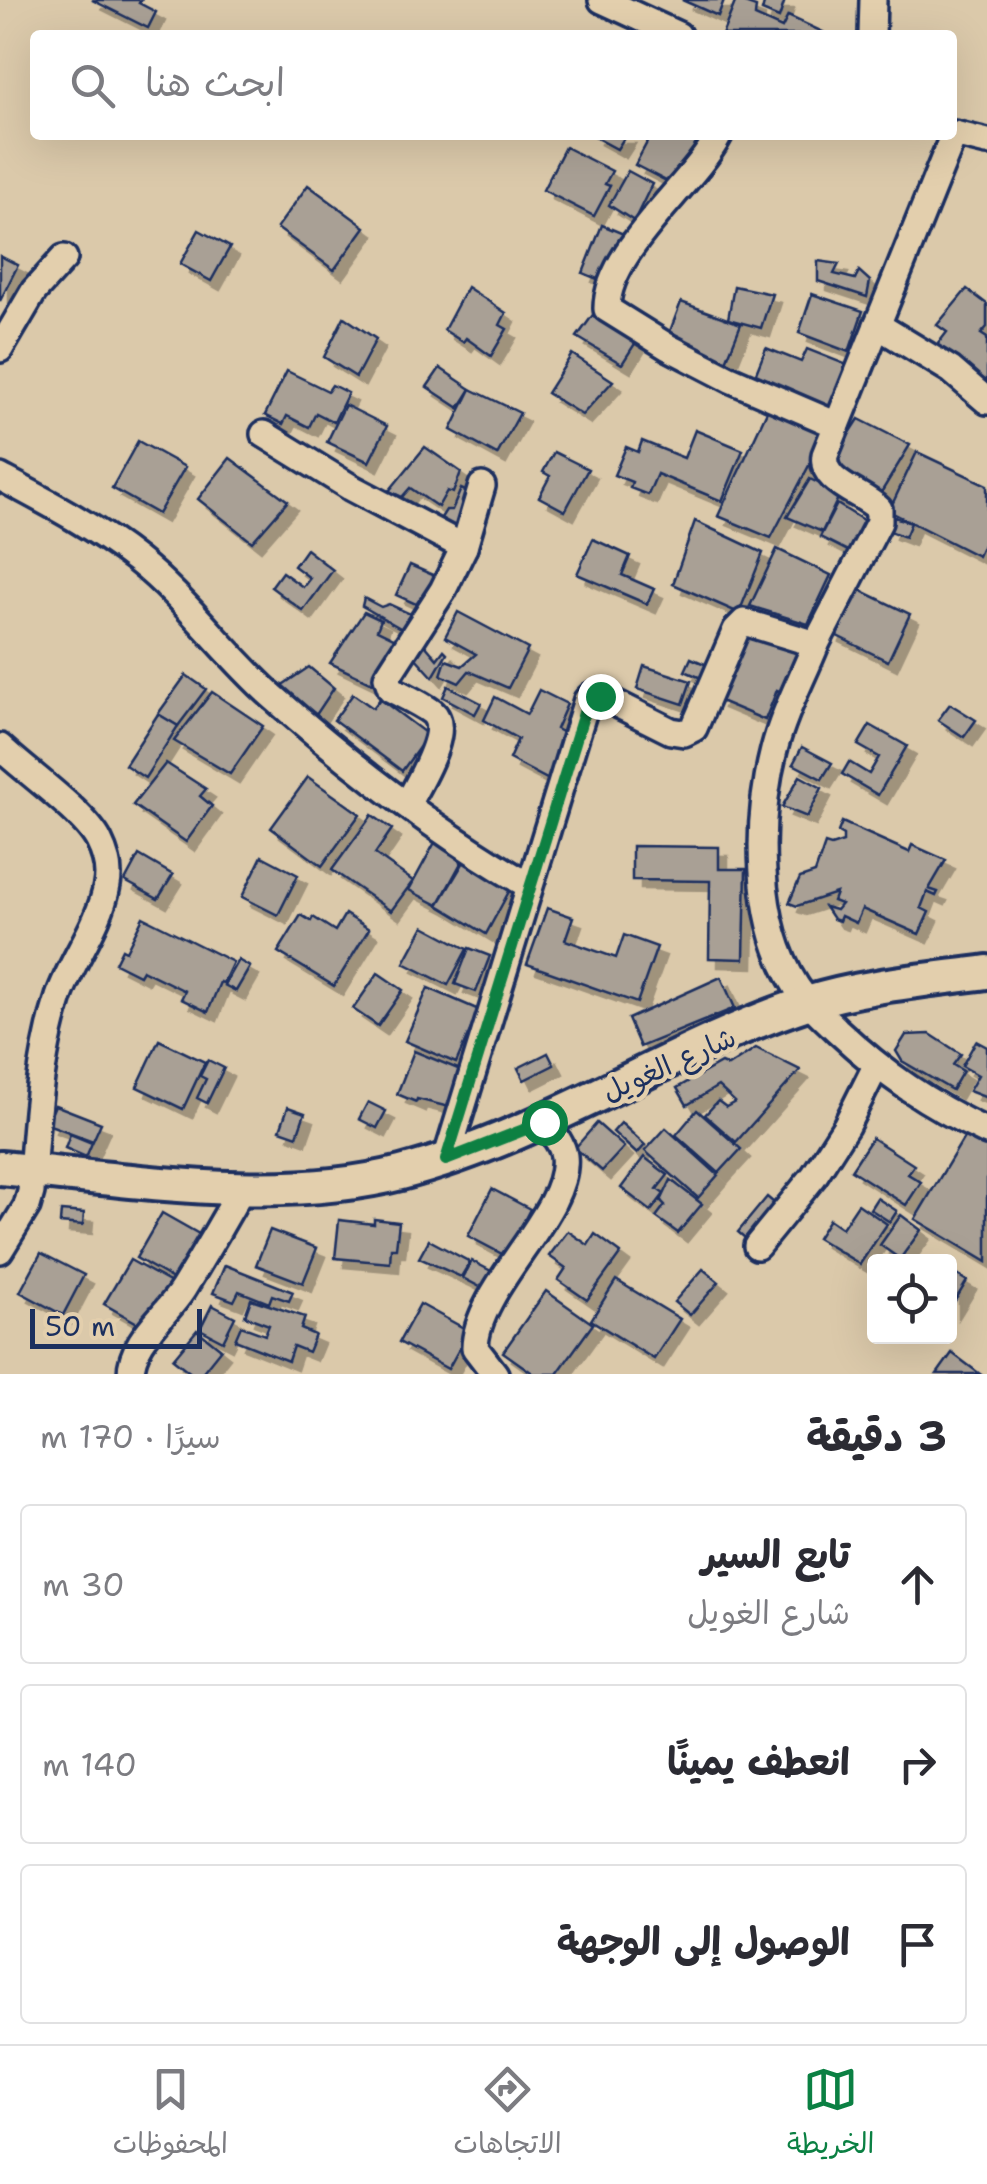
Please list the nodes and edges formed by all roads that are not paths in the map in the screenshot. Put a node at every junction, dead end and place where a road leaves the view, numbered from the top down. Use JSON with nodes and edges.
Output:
{"nodes":[{"id":1,"x":602,"y":0,"type":"edge"},
{"id":2,"x":873,"y":0,"type":"edge"},
{"id":3,"x":667,"y":30,"type":"edge"},
{"id":4,"x":872,"y":30,"type":"edge"},
{"id":5,"x":957,"y":134,"type":"edge"},
{"id":6,"x":714,"y":140,"type":"edge"},
{"id":7,"x":950,"y":140,"type":"edge"},
{"id":8,"x":987,"y":142,"type":"edge"},
{"id":9,"x":64,"y":258,"type":"dead end"},
{"id":10,"x":877,"y":325,"type":"junction"},
{"id":11,"x":0,"y":349,"type":"edge"},
{"id":12,"x":987,"y":401,"type":"edge"},
{"id":13,"x":837,"y":425,"type":"junction"},
{"id":14,"x":264,"y":434,"type":"dead end"},
{"id":15,"x":0,"y":476,"type":"edge"},
{"id":16,"x":482,"y":486,"type":"dead end"},
{"id":17,"x":464,"y":547,"type":"junction"},
{"id":18,"x":816,"y":644,"type":"junction"},
{"id":19,"x":0,"y":747,"type":"edge"},
{"id":20,"x":406,"y":805,"type":"junction"},
{"id":21,"x":528,"y":886,"type":"junction"},
{"id":22,"x":987,"y":972,"type":"edge"},
{"id":23,"x":808,"y":1003,"type":"junction"},
{"id":24,"x":876,"y":1066,"type":"junction"},
{"id":25,"x":544,"y":1122,"type":"junction"},
{"id":26,"x":987,"y":1132,"type":"edge"},
{"id":27,"x":446,"y":1160,"type":"junction"},
{"id":28,"x":16,"y":1170,"type":"edge"},
{"id":29,"x":242,"y":1188,"type":"junction"},
{"id":30,"x":757,"y":1246,"type":"dead end"},
{"id":31,"x":0,"y":1250,"type":"edge"},
{"id":32,"x":130,"y":1374,"type":"edge"},
{"id":33,"x":495,"y":1374,"type":"edge"}],
"edges":[{"from":1,"to":3,"type":"street"},
{"from":2,"to":4,"type":"street"},
{"from":5,"to":8,"type":"street"},
{"from":6,"to":13,"type":"street"},
{"from":7,"to":10,"type":"street"},
{"from":9,"to":11,"type":"street"},
{"from":10,"to":12,"type":"street"},
{"from":10,"to":13,"type":"street"},
{"from":13,"to":18,"type":"street"},
{"from":14,"to":17,"type":"street"},
{"from":15,"to":20,"type":"street"},
{"from":16,"to":17,"type":"street"},
{"from":17,"to":20,"type":"street"},
{"from":18,"to":21,"type":"street"},
{"from":18,"to":23,"type":"street"},
{"from":19,"to":28,"type":"street"},
{"from":20,"to":21,"type":"street"},
{"from":21,"to":27,"type":"street"},
{"from":22,"to":23,"type":"street","name":"شارع الغويل"},
{"from":23,"to":24,"type":"street"},
{"from":23,"to":25,"type":"street","name":"شارع الغويل"},
{"from":24,"to":26,"type":"street"},
{"from":24,"to":30,"type":"street"},
{"from":25,"to":27,"type":"street","name":"شارع الغويل"},
{"from":25,"to":33,"type":"street"},
{"from":27,"to":29,"type":"street","name":"شارع الغويل"},
{"from":28,"to":29,"type":"street","name":"شارع الغويل"},
{"from":28,"to":31,"type":"street"},
{"from":29,"to":32,"type":"street"}]}
